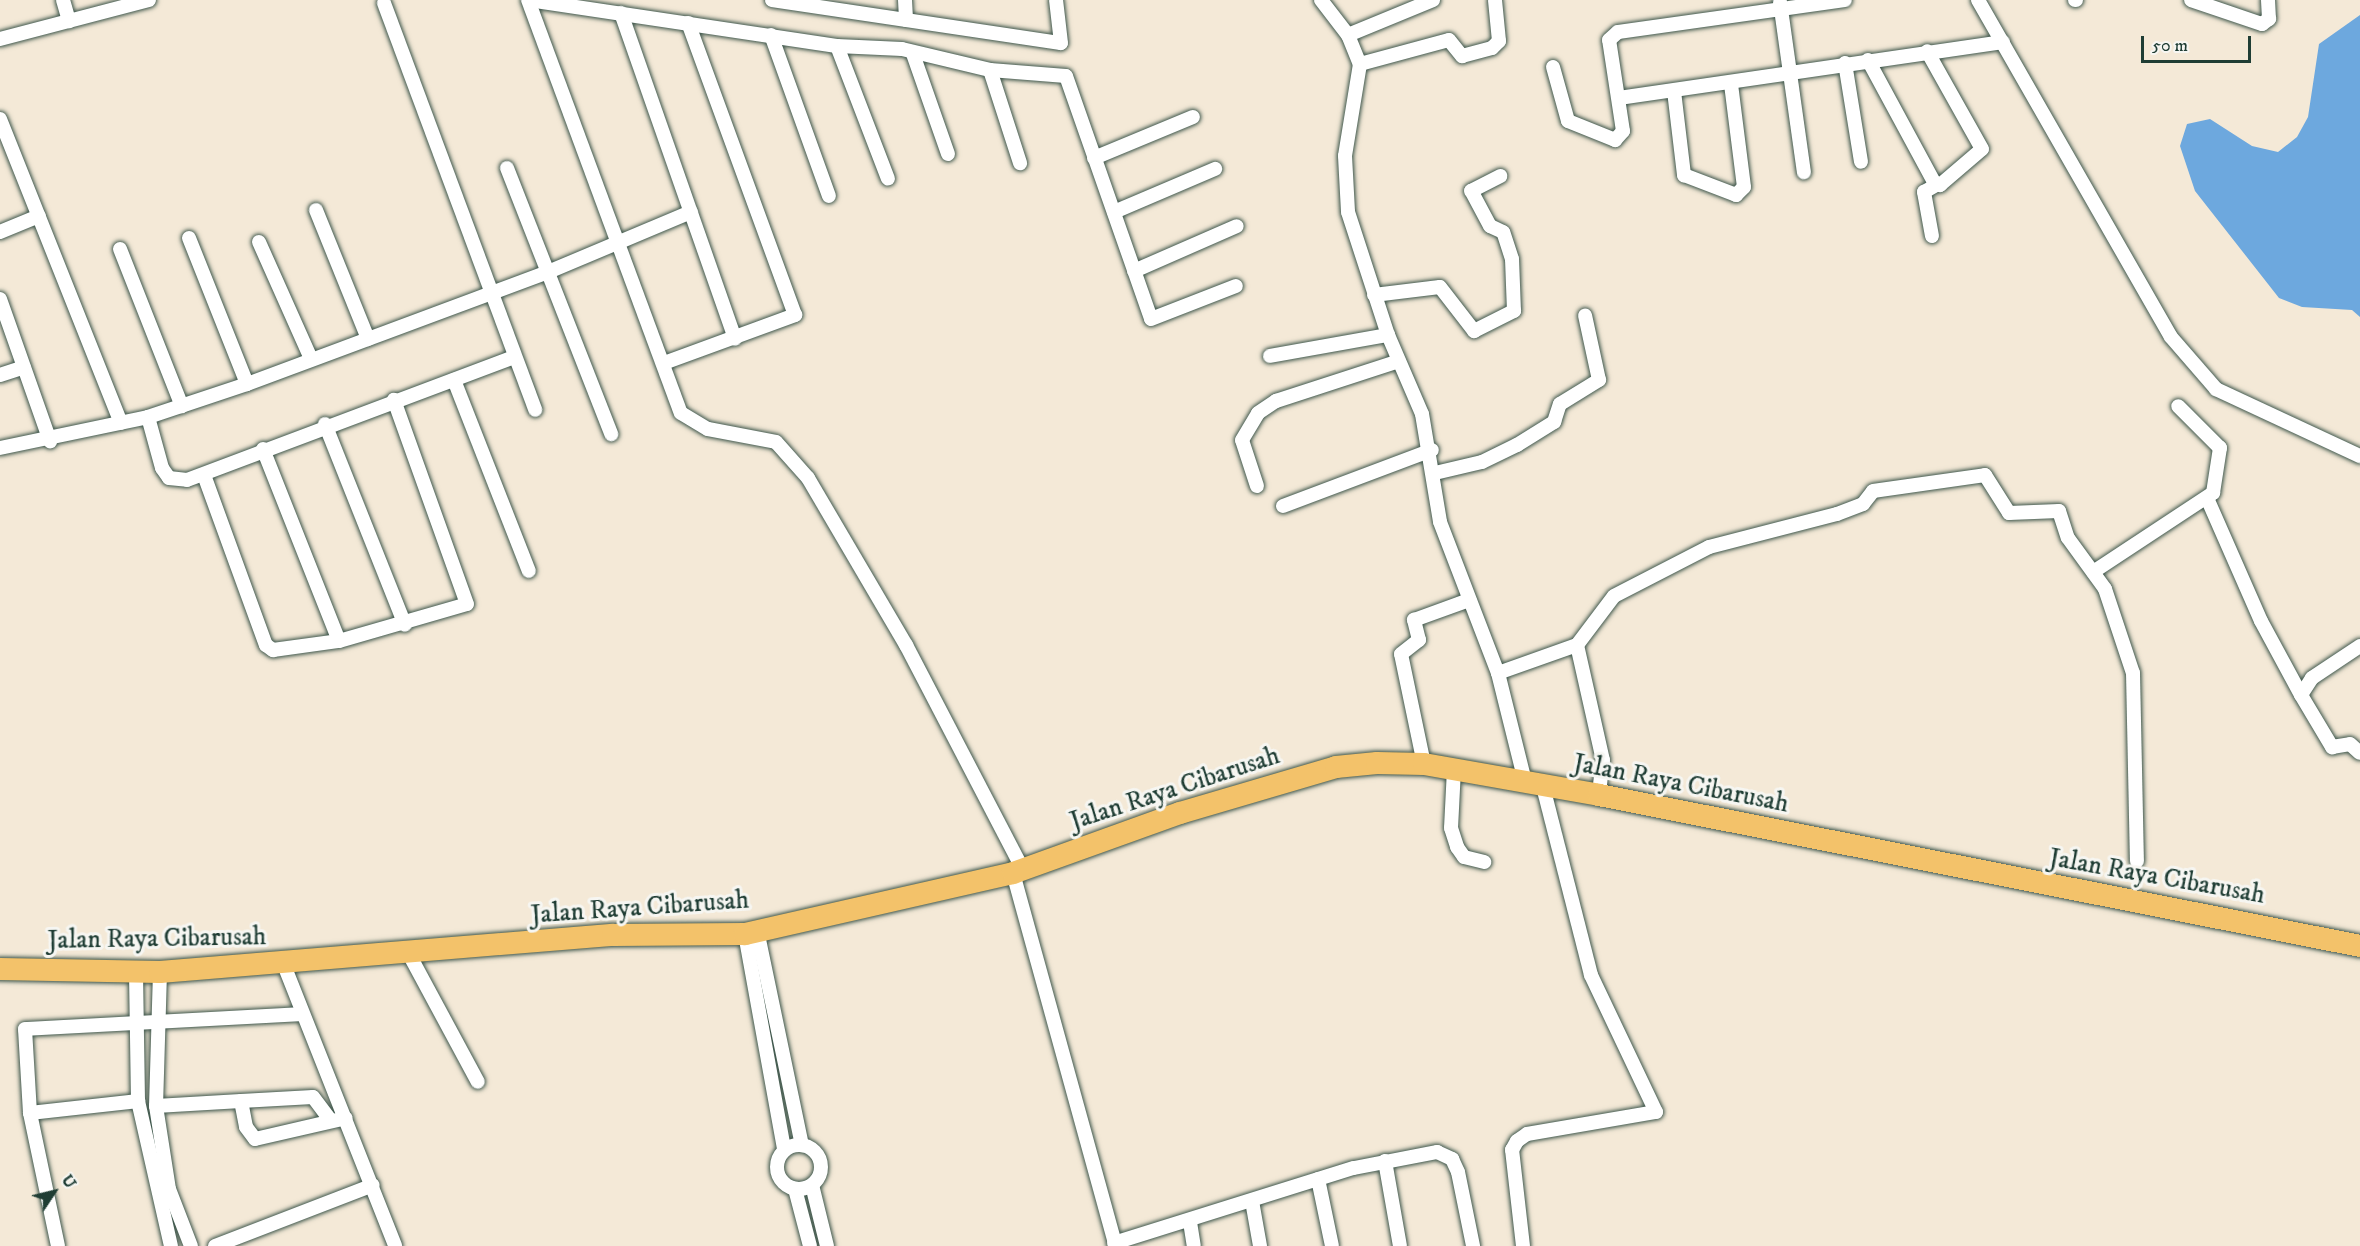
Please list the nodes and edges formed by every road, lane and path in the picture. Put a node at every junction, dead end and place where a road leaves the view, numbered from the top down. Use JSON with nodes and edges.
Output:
{"nodes":[{"id":1,"x":63,"y":0,"type":"edge"},
{"id":2,"x":149,"y":0,"type":"edge"},
{"id":3,"x":529,"y":0,"type":"edge"},
{"id":4,"x":772,"y":0,"type":"edge"},
{"id":5,"x":905,"y":0,"type":"edge"},
{"id":6,"x":1056,"y":0,"type":"edge"},
{"id":7,"x":1321,"y":0,"type":"edge"},
{"id":8,"x":1433,"y":0,"type":"edge"},
{"id":9,"x":1496,"y":0,"type":"edge"},
{"id":10,"x":1845,"y":0,"type":"edge"},
{"id":11,"x":1978,"y":0,"type":"edge"},
{"id":12,"x":2191,"y":0,"type":"edge"},
{"id":13,"x":2268,"y":0,"type":"edge"},
{"id":14,"x":2209,"y":2,"type":"edge"},
{"id":15,"x":384,"y":3,"type":"dead end"},
{"id":16,"x":843,"y":5,"type":"edge"},
{"id":17,"x":1780,"y":5,"type":"edge"},
{"id":18,"x":103,"y":6,"type":"edge"},
{"id":19,"x":621,"y":13,"type":"junction"},
{"id":20,"x":906,"y":20,"type":"junction"},
{"id":21,"x":69,"y":21,"type":"junction"},
{"id":22,"x":688,"y":23,"type":"junction"},
{"id":23,"x":771,"y":35,"type":"junction"},
{"id":24,"x":1348,"y":35,"type":"junction"},
{"id":25,"x":0,"y":37,"type":"edge"},
{"id":26,"x":2002,"y":42,"type":"junction"},
{"id":27,"x":837,"y":46,"type":"junction"},
{"id":28,"x":1927,"y":51,"type":"junction"},
{"id":29,"x":913,"y":54,"type":"junction"},
{"id":30,"x":1868,"y":60,"type":"junction"},
{"id":31,"x":1845,"y":63,"type":"junction"},
{"id":32,"x":1360,"y":64,"type":"junction"},
{"id":33,"x":1553,"y":67,"type":"dead end"},
{"id":34,"x":990,"y":70,"type":"junction"},
{"id":35,"x":1790,"y":71,"type":"junction"},
{"id":36,"x":1731,"y":84,"type":"junction"},
{"id":37,"x":1674,"y":91,"type":"junction"},
{"id":38,"x":1619,"y":98,"type":"junction"},
{"id":39,"x":1193,"y":117,"type":"dead end"},
{"id":40,"x":0,"y":119,"type":"edge"},
{"id":41,"x":948,"y":154,"type":"dead end"},
{"id":42,"x":1094,"y":158,"type":"junction"},
{"id":43,"x":1860,"y":162,"type":"dead end"},
{"id":44,"x":1020,"y":163,"type":"dead end"},
{"id":45,"x":507,"y":168,"type":"dead end"},
{"id":46,"x":1215,"y":169,"type":"dead end"},
{"id":47,"x":1804,"y":172,"type":"dead end"},
{"id":48,"x":1500,"y":176,"type":"dead end"},
{"id":49,"x":888,"y":179,"type":"dead end"},
{"id":50,"x":1936,"y":185,"type":"junction"},
{"id":51,"x":829,"y":196,"type":"dead end"},
{"id":52,"x":316,"y":210,"type":"dead end"},
{"id":53,"x":691,"y":212,"type":"junction"},
{"id":54,"x":1114,"y":212,"type":"junction"},
{"id":55,"x":39,"y":216,"type":"junction"},
{"id":56,"x":1237,"y":226,"type":"dead end"},
{"id":57,"x":0,"y":232,"type":"edge"},
{"id":58,"x":1932,"y":236,"type":"dead end"},
{"id":59,"x":189,"y":238,"type":"dead end"},
{"id":60,"x":259,"y":242,"type":"dead end"},
{"id":61,"x":618,"y":245,"type":"junction"},
{"id":62,"x":120,"y":249,"type":"dead end"},
{"id":63,"x":1134,"y":271,"type":"junction"},
{"id":64,"x":548,"y":272,"type":"junction"},
{"id":65,"x":1236,"y":286,"type":"dead end"},
{"id":66,"x":490,"y":294,"type":"junction"},
{"id":67,"x":1374,"y":295,"type":"junction"},
{"id":68,"x":1,"y":303,"type":"edge"},
{"id":69,"x":1585,"y":315,"type":"dead end"},
{"id":70,"x":1388,"y":335,"type":"junction"},
{"id":71,"x":368,"y":339,"type":"junction"},
{"id":72,"x":735,"y":339,"type":"junction"},
{"id":73,"x":1270,"y":356,"type":"dead end"},
{"id":74,"x":512,"y":358,"type":"junction"},
{"id":75,"x":311,"y":359,"type":"junction"},
{"id":76,"x":1399,"y":361,"type":"junction"},
{"id":77,"x":664,"y":363,"type":"junction"},
{"id":78,"x":24,"y":367,"type":"junction"},
{"id":79,"x":0,"y":375,"type":"edge"},
{"id":80,"x":454,"y":380,"type":"junction"},
{"id":81,"x":247,"y":384,"type":"junction"},
{"id":82,"x":394,"y":400,"type":"junction"},
{"id":83,"x":182,"y":406,"type":"junction"},
{"id":84,"x":2178,"y":406,"type":"dead end"},
{"id":85,"x":535,"y":410,"type":"dead end"},
{"id":86,"x":148,"y":417,"type":"junction"},
{"id":87,"x":121,"y":423,"type":"junction"},
{"id":88,"x":325,"y":424,"type":"junction"},
{"id":89,"x":611,"y":434,"type":"dead end"},
{"id":90,"x":50,"y":441,"type":"junction"},
{"id":91,"x":0,"y":448,"type":"edge"},
{"id":92,"x":263,"y":449,"type":"junction"},
{"id":93,"x":1432,"y":450,"type":"junction"},
{"id":94,"x":2360,"y":456,"type":"edge"},
{"id":95,"x":1435,"y":473,"type":"junction"},
{"id":96,"x":204,"y":475,"type":"junction"},
{"id":97,"x":1257,"y":486,"type":"dead end"},
{"id":98,"x":2207,"y":498,"type":"junction"},
{"id":99,"x":1283,"y":506,"type":"dead end"},
{"id":100,"x":529,"y":572,"type":"dead end"},
{"id":101,"x":2093,"y":572,"type":"junction"},
{"id":102,"x":1470,"y":600,"type":"junction"},
{"id":103,"x":405,"y":625,"type":"junction"},
{"id":104,"x":339,"y":641,"type":"junction"},
{"id":105,"x":1577,"y":645,"type":"junction"},
{"id":106,"x":2360,"y":646,"type":"edge"},
{"id":107,"x":1498,"y":674,"type":"junction"},
{"id":108,"x":2301,"y":695,"type":"junction"},
{"id":109,"x":2360,"y":753,"type":"edge"},
{"id":110,"x":1424,"y":764,"type":"junction"},
{"id":111,"x":1454,"y":769,"type":"junction"},
{"id":112,"x":1534,"y":783,"type":"junction"},
{"id":113,"x":1599,"y":795,"type":"junction"},
{"id":114,"x":2137,"y":861,"type":"dead end"},
{"id":115,"x":1484,"y":862,"type":"dead end"},
{"id":116,"x":1018,"y":871,"type":"junction"},
{"id":117,"x":751,"y":932,"type":"junction"},
{"id":118,"x":2360,"y":946,"type":"edge"},
{"id":119,"x":409,"y":954,"type":"junction"},
{"id":120,"x":284,"y":965,"type":"junction"},
{"id":121,"x":0,"y":969,"type":"edge"},
{"id":122,"x":160,"y":972,"type":"junction"},
{"id":123,"x":136,"y":973,"type":"junction"},
{"id":124,"x":301,"y":1014,"type":"junction"},
{"id":125,"x":138,"y":1020,"type":"junction"},
{"id":126,"x":155,"y":1020,"type":"junction"},
{"id":127,"x":478,"y":1082,"type":"dead end"},
{"id":128,"x":138,"y":1101,"type":"junction"},
{"id":129,"x":241,"y":1101,"type":"junction"},
{"id":130,"x":156,"y":1106,"type":"junction"},
{"id":131,"x":30,"y":1113,"type":"junction"},
{"id":132,"x":346,"y":1118,"type":"junction"},
{"id":133,"x":331,"y":1121,"type":"junction"},
{"id":134,"x":802,"y":1144,"type":"junction"},
{"id":135,"x":784,"y":1149,"type":"junction"},
{"id":136,"x":1385,"y":1161,"type":"junction"},
{"id":137,"x":1318,"y":1179,"type":"junction"},
{"id":138,"x":373,"y":1185,"type":"junction"},
{"id":139,"x":812,"y":1185,"type":"junction"},
{"id":140,"x":795,"y":1189,"type":"junction"},
{"id":141,"x":1252,"y":1201,"type":"junction"},
{"id":142,"x":1190,"y":1222,"type":"junction"},
{"id":143,"x":1115,"y":1244,"type":"edge"},
{"id":144,"x":58,"y":1246,"type":"edge"},
{"id":145,"x":171,"y":1246,"type":"edge"},
{"id":146,"x":191,"y":1246,"type":"edge"},
{"id":147,"x":215,"y":1246,"type":"edge"},
{"id":148,"x":395,"y":1246,"type":"edge"},
{"id":149,"x":810,"y":1246,"type":"edge"},
{"id":150,"x":827,"y":1246,"type":"edge"},
{"id":151,"x":1194,"y":1246,"type":"edge"},
{"id":152,"x":1260,"y":1246,"type":"edge"},
{"id":153,"x":1332,"y":1246,"type":"edge"},
{"id":154,"x":1400,"y":1246,"type":"edge"},
{"id":155,"x":1473,"y":1246,"type":"edge"},
{"id":156,"x":1523,"y":1246,"type":"edge"}],
"edges":[{"from":1,"to":21,"type":"street"},
{"from":2,"to":18,"type":"street"},
{"from":3,"to":19,"type":"street"},
{"from":3,"to":61,"type":"street"},
{"from":4,"to":16,"type":"street"},
{"from":5,"to":20,"type":"street"},
{"from":6,"to":20,"type":"street"},
{"from":7,"to":24,"type":"street"},
{"from":8,"to":24,"type":"street"},
{"from":9,"to":32,"type":"street"},
{"from":10,"to":17,"type":"street"},
{"from":11,"to":26,"type":"street"},
{"from":12,"to":14,"type":"street"},
{"from":13,"to":14,"type":"street"},
{"from":15,"to":66,"type":"street"},
{"from":16,"to":20,"type":"street"},
{"from":17,"to":35,"type":"street"},
{"from":17,"to":38,"type":"street"},
{"from":18,"to":21,"type":"street"},
{"from":19,"to":22,"type":"street"},
{"from":19,"to":53,"type":"street"},
{"from":21,"to":25,"type":"street"},
{"from":22,"to":23,"type":"street"},
{"from":22,"to":72,"type":"street"},
{"from":23,"to":27,"type":"street"},
{"from":23,"to":51,"type":"street"},
{"from":24,"to":32,"type":"street"},
{"from":26,"to":28,"type":"street"},
{"from":26,"to":94,"type":"street"},
{"from":27,"to":29,"type":"street"},
{"from":27,"to":49,"type":"street"},
{"from":28,"to":30,"type":"street"},
{"from":28,"to":50,"type":"street"},
{"from":29,"to":34,"type":"street"},
{"from":29,"to":41,"type":"street"},
{"from":30,"to":31,"type":"street"},
{"from":30,"to":50,"type":"street"},
{"from":31,"to":35,"type":"street"},
{"from":31,"to":43,"type":"street"},
{"from":32,"to":67,"type":"street"},
{"from":33,"to":38,"type":"street"},
{"from":34,"to":42,"type":"street"},
{"from":34,"to":44,"type":"street"},
{"from":35,"to":36,"type":"street"},
{"from":35,"to":47,"type":"street"},
{"from":36,"to":37,"type":"street"},
{"from":36,"to":37,"type":"street"},
{"from":37,"to":38,"type":"street"},
{"from":39,"to":42,"type":"street"},
{"from":40,"to":55,"type":"street"},
{"from":42,"to":54,"type":"street"},
{"from":45,"to":64,"type":"street"},
{"from":46,"to":54,"type":"street"},
{"from":48,"to":67,"type":"street"},
{"from":50,"to":58,"type":"street"},
{"from":52,"to":71,"type":"street"},
{"from":53,"to":61,"type":"street"},
{"from":53,"to":72,"type":"street"},
{"from":54,"to":63,"type":"street"},
{"from":55,"to":57,"type":"street"},
{"from":55,"to":87,"type":"street"},
{"from":56,"to":63,"type":"street"},
{"from":59,"to":81,"type":"street"},
{"from":60,"to":75,"type":"street"},
{"from":61,"to":64,"type":"street"},
{"from":61,"to":77,"type":"street"},
{"from":62,"to":83,"type":"street"},
{"from":63,"to":65,"type":"street"},
{"from":64,"to":66,"type":"street"},
{"from":64,"to":89,"type":"street"},
{"from":66,"to":71,"type":"street"},
{"from":66,"to":74,"type":"street"},
{"from":67,"to":70,"type":"street"},
{"from":68,"to":78,"type":"street"},
{"from":69,"to":95,"type":"street"},
{"from":70,"to":73,"type":"street"},
{"from":70,"to":76,"type":"street"},
{"from":71,"to":75,"type":"street"},
{"from":72,"to":77,"type":"street"},
{"from":74,"to":80,"type":"street"},
{"from":74,"to":85,"type":"street"},
{"from":75,"to":81,"type":"street"},
{"from":76,"to":93,"type":"street"},
{"from":76,"to":97,"type":"street"},
{"from":77,"to":116,"type":"street"},
{"from":78,"to":79,"type":"street"},
{"from":78,"to":90,"type":"street"},
{"from":80,"to":82,"type":"street"},
{"from":80,"to":100,"type":"street"},
{"from":81,"to":83,"type":"street"},
{"from":82,"to":88,"type":"street"},
{"from":82,"to":103,"type":"street"},
{"from":83,"to":86,"type":"street"},
{"from":84,"to":98,"type":"street"},
{"from":86,"to":87,"type":"street"},
{"from":86,"to":96,"type":"street"},
{"from":87,"to":90,"type":"street"},
{"from":88,"to":92,"type":"street"},
{"from":88,"to":103,"type":"street"},
{"from":90,"to":91,"type":"street"},
{"from":92,"to":96,"type":"street"},
{"from":92,"to":104,"type":"street"},
{"from":93,"to":95,"type":"street"},
{"from":93,"to":99,"type":"street"},
{"from":95,"to":102,"type":"street"},
{"from":96,"to":104,"type":"street"},
{"from":98,"to":101,"type":"street"},
{"from":98,"to":108,"type":"street"},
{"from":101,"to":105,"type":"street"},
{"from":101,"to":114,"type":"street"},
{"from":102,"to":107,"type":"street"},
{"from":102,"to":110,"type":"street"},
{"from":103,"to":104,"type":"street"},
{"from":105,"to":107,"type":"street"},
{"from":105,"to":113,"type":"street"},
{"from":106,"to":108,"type":"street"},
{"from":107,"to":112,"type":"street"},
{"from":108,"to":109,"type":"street"},
{"from":110,"to":111,"type":"main road","name":"Jalan Raya Cibarusah"},
{"from":110,"to":116,"type":"main road","name":"Jalan Raya Cibarusah"},
{"from":111,"to":112,"type":"main road","name":"Jalan Raya Cibarusah"},
{"from":111,"to":115,"type":"street"},
{"from":112,"to":113,"type":"main road","name":"Jalan Raya Cibarusah"},
{"from":112,"to":156,"type":"street"},
{"from":113,"to":118,"type":"main road","name":"Jalan Raya Cibarusah"},
{"from":116,"to":117,"type":"main road","name":"Jalan Raya Cibarusah"},
{"from":116,"to":143,"type":"street"},
{"from":117,"to":119,"type":"main road","name":"Jalan Raya Cibarusah"},
{"from":117,"to":134,"type":"street"},
{"from":117,"to":135,"type":"street"},
{"from":119,"to":120,"type":"main road","name":"Jalan Raya Cibarusah"},
{"from":119,"to":127,"type":"street"},
{"from":120,"to":122,"type":"main road","name":"Jalan Raya Cibarusah"},
{"from":120,"to":124,"type":"street"},
{"from":121,"to":123,"type":"main road","name":"Jalan Raya Cibarusah"},
{"from":122,"to":123,"type":"main road","name":"Jalan Raya Cibarusah"},
{"from":122,"to":126,"type":"street"},
{"from":123,"to":125,"type":"street"},
{"from":124,"to":126,"type":"street"},
{"from":124,"to":132,"type":"street"},
{"from":125,"to":126,"type":"street"},
{"from":125,"to":128,"type":"street"},
{"from":125,"to":131,"type":"street"},
{"from":126,"to":130,"type":"street"},
{"from":128,"to":131,"type":"street"},
{"from":128,"to":145,"type":"street"},
{"from":129,"to":130,"type":"street"},
{"from":129,"to":133,"type":"street"},
{"from":129,"to":133,"type":"street"},
{"from":130,"to":146,"type":"street"},
{"from":131,"to":144,"type":"street"},
{"from":132,"to":133,"type":"street"},
{"from":132,"to":138,"type":"street"},
{"from":134,"to":135,"type":"street"},
{"from":134,"to":139,"type":"street"},
{"from":135,"to":140,"type":"street"},
{"from":136,"to":137,"type":"street"},
{"from":136,"to":154,"type":"street"},
{"from":136,"to":155,"type":"street"},
{"from":137,"to":141,"type":"street"},
{"from":137,"to":153,"type":"street"},
{"from":138,"to":147,"type":"street"},
{"from":138,"to":148,"type":"street"},
{"from":139,"to":140,"type":"street"},
{"from":139,"to":150,"type":"street"},
{"from":140,"to":149,"type":"street"},
{"from":141,"to":142,"type":"street"},
{"from":141,"to":152,"type":"street"},
{"from":142,"to":143,"type":"street"},
{"from":142,"to":151,"type":"street"}]}
